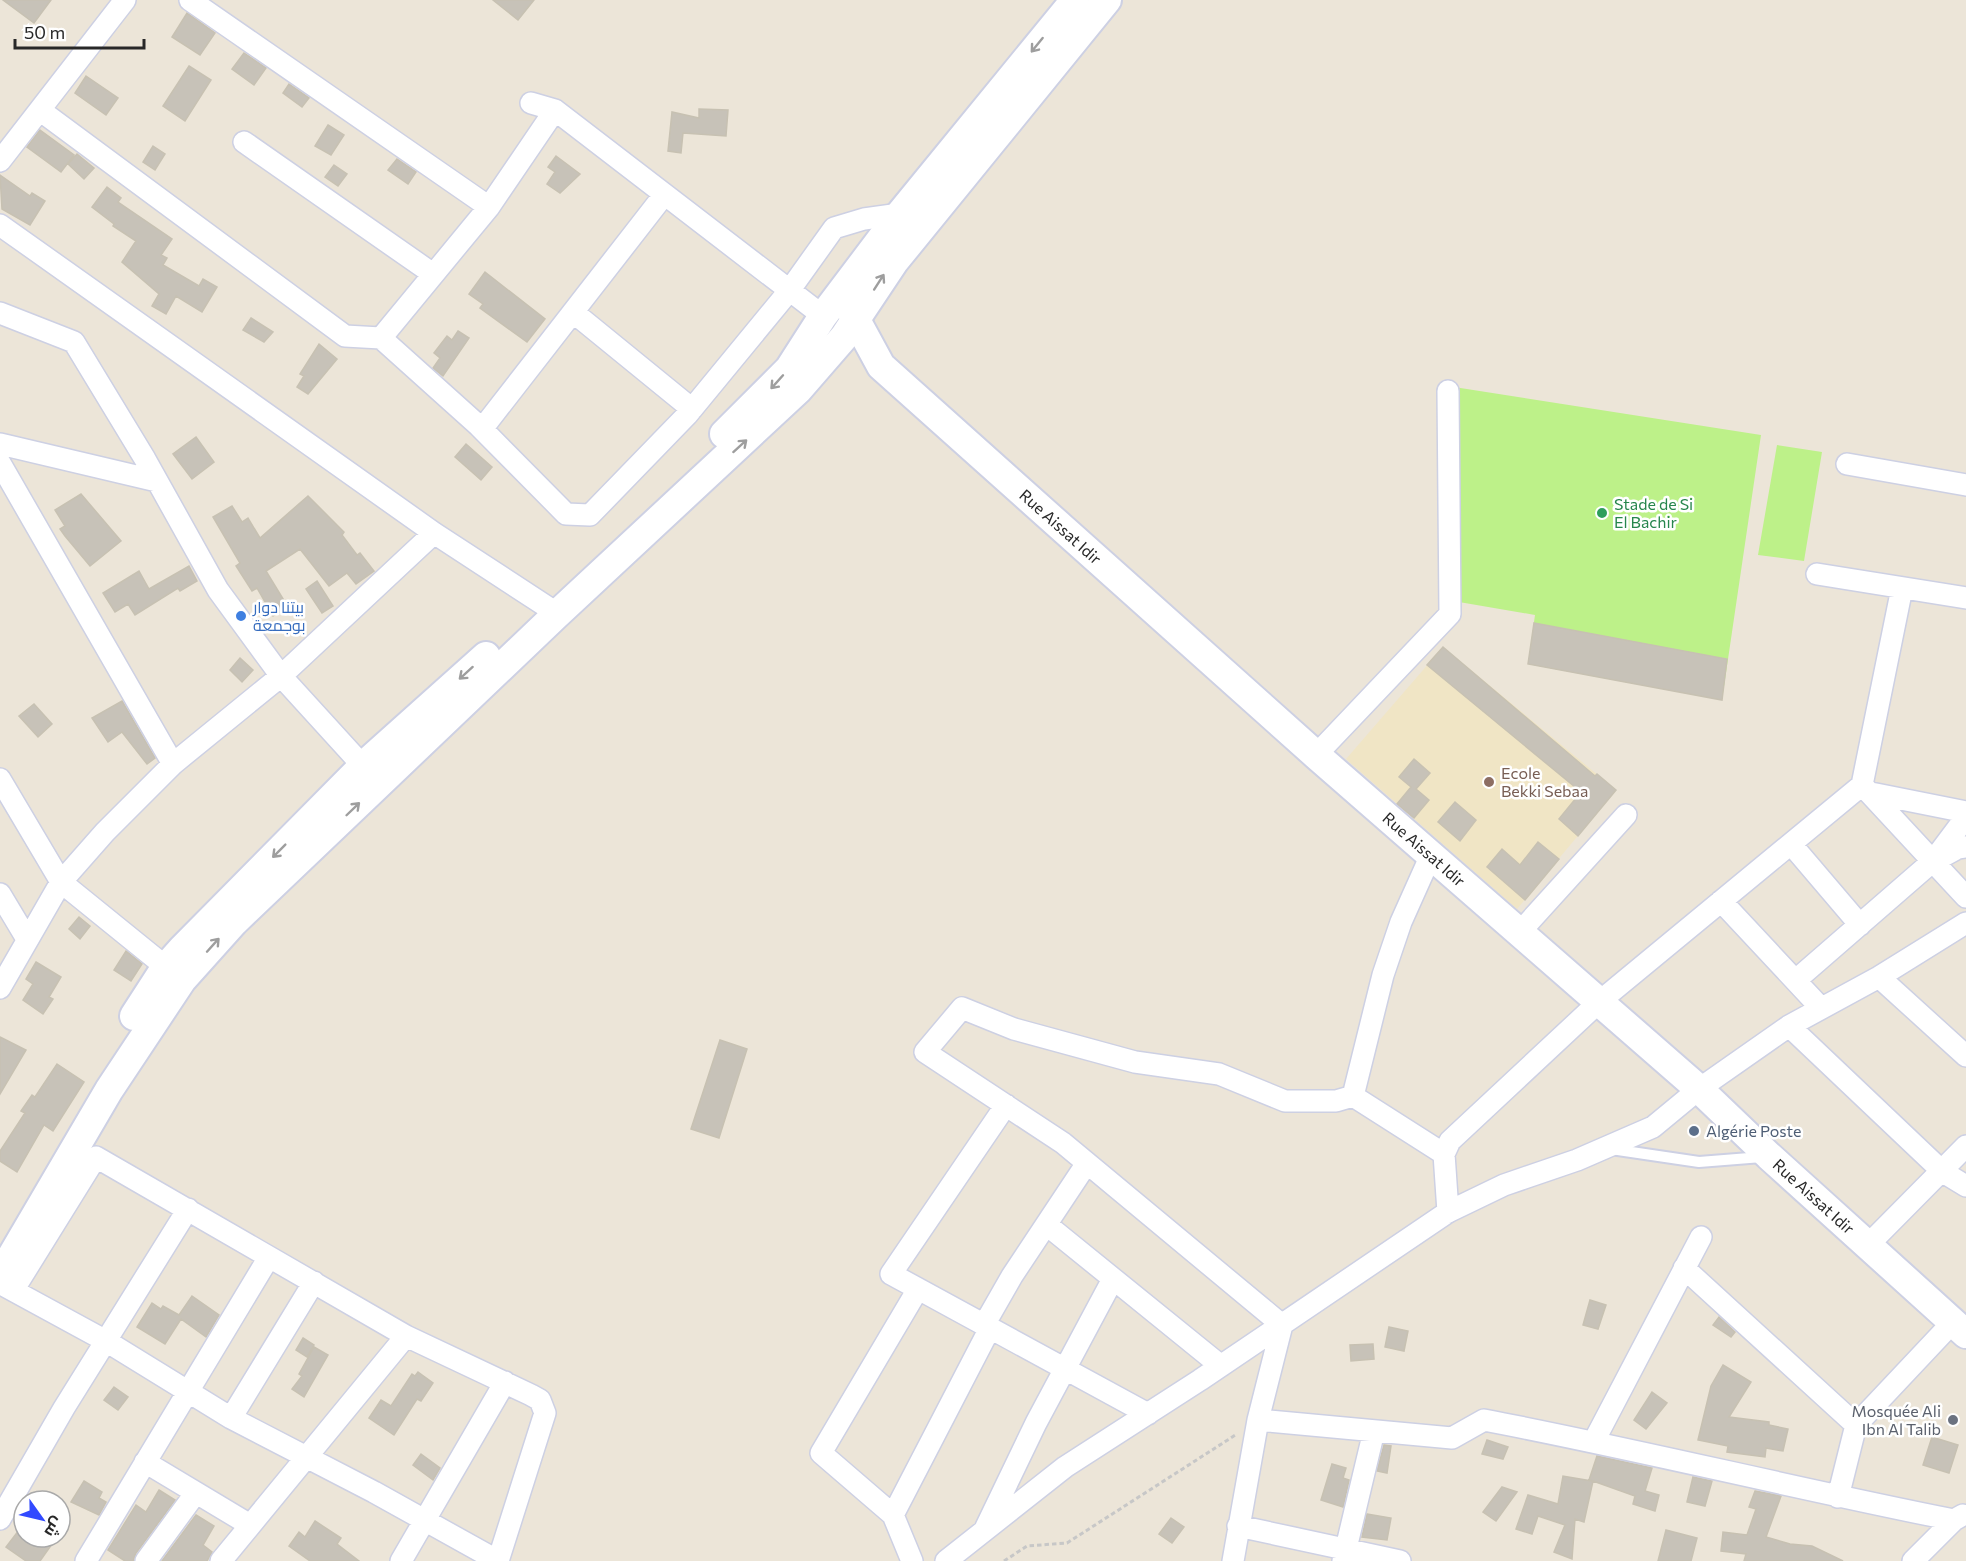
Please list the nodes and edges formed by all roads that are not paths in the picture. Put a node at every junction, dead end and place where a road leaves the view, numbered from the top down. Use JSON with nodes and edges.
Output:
{"nodes":[{"id":1,"x":125,"y":0,"type":"edge"},
{"id":2,"x":190,"y":0,"type":"edge"},
{"id":3,"x":1075,"y":0,"type":"edge"},
{"id":4,"x":1107,"y":0,"type":"edge"},
{"id":5,"x":531,"y":103,"type":"dead end"},
{"id":6,"x":555,"y":110,"type":"junction"},
{"id":7,"x":41,"y":111,"type":"junction"},
{"id":8,"x":244,"y":142,"type":"dead end"},
{"id":9,"x":0,"y":161,"type":"edge"},
{"id":10,"x":664,"y":195,"type":"junction"},
{"id":11,"x":489,"y":207,"type":"junction"},
{"id":12,"x":900,"y":214,"type":"junction"},
{"id":13,"x":0,"y":225,"type":"edge"},
{"id":14,"x":433,"y":274,"type":"junction"},
{"id":15,"x":789,"y":291,"type":"junction"},
{"id":16,"x":828,"y":309,"type":"junction"},
{"id":17,"x":573,"y":312,"type":"junction"},
{"id":18,"x":0,"y":313,"type":"edge"},
{"id":19,"x":857,"y":318,"type":"junction"},
{"id":20,"x":381,"y":338,"type":"junction"},
{"id":21,"x":817,"y":349,"type":"junction"},
{"id":22,"x":880,"y":366,"type":"junction"},
{"id":23,"x":1448,"y":391,"type":"dead end"},
{"id":24,"x":692,"y":409,"type":"junction"},
{"id":25,"x":482,"y":429,"type":"junction"},
{"id":26,"x":0,"y":444,"type":"edge"},
{"id":27,"x":0,"y":463,"type":"edge"},
{"id":28,"x":1847,"y":464,"type":"dead end"},
{"id":29,"x":157,"y":481,"type":"junction"},
{"id":30,"x":1966,"y":484,"type":"edge"},
{"id":31,"x":434,"y":532,"type":"junction"},
{"id":32,"x":1817,"y":574,"type":"dead end"},
{"id":33,"x":1902,"y":588,"type":"junction"},
{"id":34,"x":1966,"y":598,"type":"edge"},
{"id":35,"x":551,"y":609,"type":"junction"},
{"id":36,"x":281,"y":676,"type":"junction"},
{"id":37,"x":1316,"y":754,"type":"junction"},
{"id":38,"x":173,"y":764,"type":"junction"},
{"id":39,"x":363,"y":766,"type":"junction"},
{"id":40,"x":0,"y":779,"type":"edge"},
{"id":41,"x":1867,"y":789,"type":"junction"},
{"id":42,"x":1966,"y":812,"type":"edge"},
{"id":43,"x":1626,"y":814,"type":"dead end"},
{"id":44,"x":1966,"y":817,"type":"edge"},
{"id":45,"x":1791,"y":844,"type":"junction"},
{"id":46,"x":1966,"y":847,"type":"edge"},
{"id":47,"x":1431,"y":855,"type":"junction"},
{"id":48,"x":1933,"y":861,"type":"junction"},
{"id":49,"x":61,"y":882,"type":"junction"},
{"id":50,"x":0,"y":894,"type":"edge"},
{"id":51,"x":1966,"y":897,"type":"edge"},
{"id":52,"x":1721,"y":901,"type":"junction"},
{"id":53,"x":1860,"y":925,"type":"junction"},
{"id":54,"x":1963,"y":928,"type":"edge"},
{"id":55,"x":1520,"y":933,"type":"junction"},
{"id":56,"x":27,"y":939,"type":"junction"},
{"id":57,"x":174,"y":974,"type":"junction"},
{"id":58,"x":1879,"y":977,"type":"junction"},
{"id":59,"x":1796,"y":980,"type":"junction"},
{"id":60,"x":0,"y":988,"type":"edge"},
{"id":61,"x":1599,"y":1002,"type":"junction"},
{"id":62,"x":1820,"y":1007,"type":"junction"},
{"id":63,"x":1789,"y":1026,"type":"junction"},
{"id":64,"x":1966,"y":1056,"type":"edge"},
{"id":65,"x":1699,"y":1089,"type":"junction"},
{"id":66,"x":1353,"y":1096,"type":"junction"},
{"id":67,"x":1006,"y":1105,"type":"junction"},
{"id":68,"x":1966,"y":1146,"type":"edge"},
{"id":69,"x":1606,"y":1148,"type":"junction"},
{"id":70,"x":1444,"y":1154,"type":"junction"},
{"id":71,"x":1769,"y":1156,"type":"junction"},
{"id":72,"x":1087,"y":1163,"type":"junction"},
{"id":73,"x":1943,"y":1172,"type":"junction"},
{"id":74,"x":1966,"y":1186,"type":"edge"},
{"id":75,"x":188,"y":1209,"type":"junction"},
{"id":76,"x":1448,"y":1212,"type":"junction"},
{"id":77,"x":1047,"y":1225,"type":"junction"},
{"id":78,"x":1701,"y":1237,"type":"dead end"},
{"id":79,"x":0,"y":1242,"type":"edge"},
{"id":80,"x":1868,"y":1245,"type":"junction"},
{"id":81,"x":269,"y":1257,"type":"junction"},
{"id":82,"x":1684,"y":1268,"type":"junction"},
{"id":83,"x":1113,"y":1279,"type":"junction"},
{"id":84,"x":314,"y":1282,"type":"junction"},
{"id":85,"x":5,"y":1283,"type":"edge"},
{"id":86,"x":918,"y":1289,"type":"junction"},
{"id":87,"x":1282,"y":1325,"type":"junction"},
{"id":88,"x":987,"y":1326,"type":"junction"},
{"id":89,"x":1959,"y":1328,"type":"edge"},
{"id":90,"x":406,"y":1336,"type":"junction"},
{"id":91,"x":106,"y":1341,"type":"junction"},
{"id":92,"x":1221,"y":1366,"type":"junction"},
{"id":93,"x":1065,"y":1369,"type":"junction"},
{"id":94,"x":505,"y":1382,"type":"junction"},
{"id":95,"x":187,"y":1392,"type":"junction"},
{"id":96,"x":1148,"y":1414,"type":"junction"},
{"id":97,"x":231,"y":1418,"type":"junction"},
{"id":98,"x":1258,"y":1420,"type":"junction"},
{"id":99,"x":1856,"y":1425,"type":"junction"},
{"id":100,"x":1374,"y":1431,"type":"junction"},
{"id":101,"x":1594,"y":1441,"type":"junction"},
{"id":102,"x":307,"y":1458,"type":"junction"},
{"id":103,"x":145,"y":1462,"type":"junction"},
{"id":104,"x":195,"y":1494,"type":"junction"},
{"id":105,"x":1838,"y":1497,"type":"junction"},
{"id":106,"x":893,"y":1515,"type":"junction"},
{"id":107,"x":1960,"y":1517,"type":"edge"},
{"id":108,"x":0,"y":1519,"type":"edge"},
{"id":109,"x":425,"y":1520,"type":"junction"},
{"id":110,"x":250,"y":1525,"type":"junction"},
{"id":111,"x":1238,"y":1526,"type":"junction"},
{"id":112,"x":983,"y":1533,"type":"junction"},
{"id":113,"x":1345,"y":1555,"type":"edge"},
{"id":114,"x":1921,"y":1559,"type":"edge"},
{"id":115,"x":86,"y":1561,"type":"edge"},
{"id":116,"x":146,"y":1561,"type":"edge"},
{"id":117,"x":221,"y":1561,"type":"edge"},
{"id":118,"x":401,"y":1561,"type":"edge"},
{"id":119,"x":498,"y":1561,"type":"edge"},
{"id":120,"x":912,"y":1561,"type":"edge"},
{"id":121,"x":946,"y":1561,"type":"edge"},
{"id":122,"x":1233,"y":1561,"type":"edge"},
{"id":123,"x":1400,"y":1561,"type":"edge"}],
"edges":[{"from":1,"to":7,"type":"street"},
{"from":2,"to":11,"type":"street"},
{"from":3,"to":12,"type":"main road","one_way":true},
{"from":19,"to":4,"type":"main road","one_way":true},
{"from":5,"to":6,"type":"street"},
{"from":6,"to":10,"type":"street"},
{"from":6,"to":11,"type":"street"},
{"from":7,"to":9,"type":"street"},
{"from":7,"to":20,"type":"street"},
{"from":8,"to":14,"type":"street"},
{"from":10,"to":15,"type":"street"},
{"from":10,"to":17,"type":"street"},
{"from":11,"to":14,"type":"street"},
{"from":12,"to":15,"type":"street"},
{"from":12,"to":16,"type":"main road"},
{"from":13,"to":31,"type":"street"},
{"from":14,"to":20,"type":"street"},
{"from":15,"to":16,"type":"street"},
{"from":15,"to":24,"type":"street"},
{"from":16,"to":19,"type":"main road"},
{"from":16,"to":21,"type":"main road"},
{"from":17,"to":24,"type":"street"},
{"from":17,"to":25,"type":"street"},
{"from":18,"to":29,"type":"street"},
{"from":19,"to":21,"type":"main road"},
{"from":19,"to":22,"type":"main road"},
{"from":20,"to":25,"type":"street"},
{"from":21,"to":22,"type":"main road"},
{"from":21,"to":35,"type":"main road"},
{"from":22,"to":37,"type":"main road","name":"Rue Aissat Idir"},
{"from":23,"to":37,"type":"street"},
{"from":24,"to":25,"type":"street"},
{"from":26,"to":29,"type":"street"},
{"from":27,"to":38,"type":"street"},
{"from":28,"to":30,"type":"street"},
{"from":29,"to":36,"type":"street"},
{"from":31,"to":35,"type":"street"},
{"from":31,"to":36,"type":"street"},
{"from":32,"to":33,"type":"street"},
{"from":33,"to":34,"type":"street"},
{"from":33,"to":41,"type":"street"},
{"from":35,"to":39,"type":"main road","one_way":true},
{"from":57,"to":35,"type":"main road","one_way":true},
{"from":36,"to":38,"type":"street"},
{"from":36,"to":39,"type":"street"},
{"from":37,"to":47,"type":"main road","name":"Rue Aissat Idir"},
{"from":38,"to":49,"type":"street"},
{"from":39,"to":57,"type":"main road","one_way":true},
{"from":40,"to":49,"type":"street"},
{"from":41,"to":42,"type":"street"},
{"from":41,"to":45,"type":"street"},
{"from":41,"to":48,"type":"street"},
{"from":43,"to":55,"type":"street"},
{"from":44,"to":48,"type":"street"},
{"from":45,"to":52,"type":"street"},
{"from":45,"to":53,"type":"street"},
{"from":46,"to":48,"type":"street"},
{"from":47,"to":55,"type":"main road","name":"Rue Aissat Idir"},
{"from":47,"to":66,"type":"street"},
{"from":48,"to":51,"type":"street"},
{"from":48,"to":53,"type":"street"},
{"from":49,"to":56,"type":"street"},
{"from":49,"to":57,"type":"street"},
{"from":50,"to":56,"type":"street"},
{"from":52,"to":59,"type":"street"},
{"from":52,"to":61,"type":"street"},
{"from":53,"to":59,"type":"street"},
{"from":54,"to":58,"type":"street"},
{"from":55,"to":61,"type":"main road","name":"Rue Aissat Idir"},
{"from":56,"to":60,"type":"street"},
{"from":57,"to":79,"type":"main road"},
{"from":57,"to":85,"type":"main road"},
{"from":58,"to":62,"type":"street"},
{"from":58,"to":64,"type":"street"},
{"from":59,"to":62,"type":"street"},
{"from":61,"to":65,"type":"main road","name":"Rue Aissat Idir"},
{"from":61,"to":70,"type":"street"},
{"from":62,"to":63,"type":"street"},
{"from":63,"to":65,"type":"street"},
{"from":63,"to":73,"type":"street"},
{"from":65,"to":69,"type":"street"},
{"from":65,"to":71,"type":"main road","name":"Rue Aissat Idir"},
{"from":66,"to":67,"type":"street"},
{"from":66,"to":70,"type":"street"},
{"from":67,"to":72,"type":"street"},
{"from":67,"to":86,"type":"street"},
{"from":68,"to":73,"type":"street"},
{"from":69,"to":71,"type":"lane"},
{"from":69,"to":76,"type":"street"},
{"from":70,"to":76,"type":"street"},
{"from":71,"to":80,"type":"main road","name":"Rue Aissat Idir"},
{"from":72,"to":77,"type":"street"},
{"from":72,"to":87,"type":"street"},
{"from":73,"to":74,"type":"street"},
{"from":73,"to":80,"type":"street"},
{"from":75,"to":81,"type":"street"},
{"from":75,"to":85,"type":"street"},
{"from":75,"to":91,"type":"street"},
{"from":76,"to":87,"type":"street"},
{"from":77,"to":83,"type":"street"},
{"from":77,"to":88,"type":"street"},
{"from":78,"to":82,"type":"street"},
{"from":80,"to":89,"type":"main road","name":"Rue Aissat Idir"},
{"from":81,"to":84,"type":"street"},
{"from":81,"to":95,"type":"street"},
{"from":82,"to":99,"type":"street"},
{"from":82,"to":101,"type":"street"},
{"from":83,"to":92,"type":"street"},
{"from":83,"to":93,"type":"street"},
{"from":84,"to":90,"type":"street"},
{"from":84,"to":97,"type":"street"},
{"from":85,"to":91,"type":"street"},
{"from":86,"to":88,"type":"street"},
{"from":86,"to":106,"type":"street"},
{"from":87,"to":92,"type":"street"},
{"from":87,"to":98,"type":"street"},
{"from":88,"to":93,"type":"street"},
{"from":88,"to":106,"type":"street"},
{"from":89,"to":99,"type":"street"},
{"from":90,"to":94,"type":"street"},
{"from":90,"to":102,"type":"street"},
{"from":91,"to":95,"type":"street"},
{"from":91,"to":108,"type":"street"},
{"from":92,"to":96,"type":"street"},
{"from":93,"to":96,"type":"street"},
{"from":93,"to":112,"type":"street"},
{"from":94,"to":109,"type":"street"},
{"from":94,"to":119,"type":"street"},
{"from":95,"to":97,"type":"street"},
{"from":95,"to":103,"type":"street"},
{"from":96,"to":112,"type":"street"},
{"from":97,"to":102,"type":"street"},
{"from":98,"to":100,"type":"street"},
{"from":98,"to":111,"type":"street"},
{"from":99,"to":105,"type":"street"},
{"from":100,"to":101,"type":"street"},
{"from":100,"to":113,"type":"street"},
{"from":101,"to":105,"type":"street"},
{"from":102,"to":109,"type":"street"},
{"from":102,"to":110,"type":"street"},
{"from":103,"to":104,"type":"street"},
{"from":103,"to":115,"type":"street"},
{"from":104,"to":110,"type":"street"},
{"from":104,"to":116,"type":"street"},
{"from":105,"to":107,"type":"street"},
{"from":106,"to":120,"type":"street"},
{"from":107,"to":114,"type":"street"},
{"from":109,"to":118,"type":"street"},
{"from":109,"to":119,"type":"street"},
{"from":110,"to":117,"type":"street"},
{"from":111,"to":113,"type":"street"},
{"from":111,"to":122,"type":"street"},
{"from":112,"to":121,"type":"street"},
{"from":113,"to":123,"type":"street"}]}
